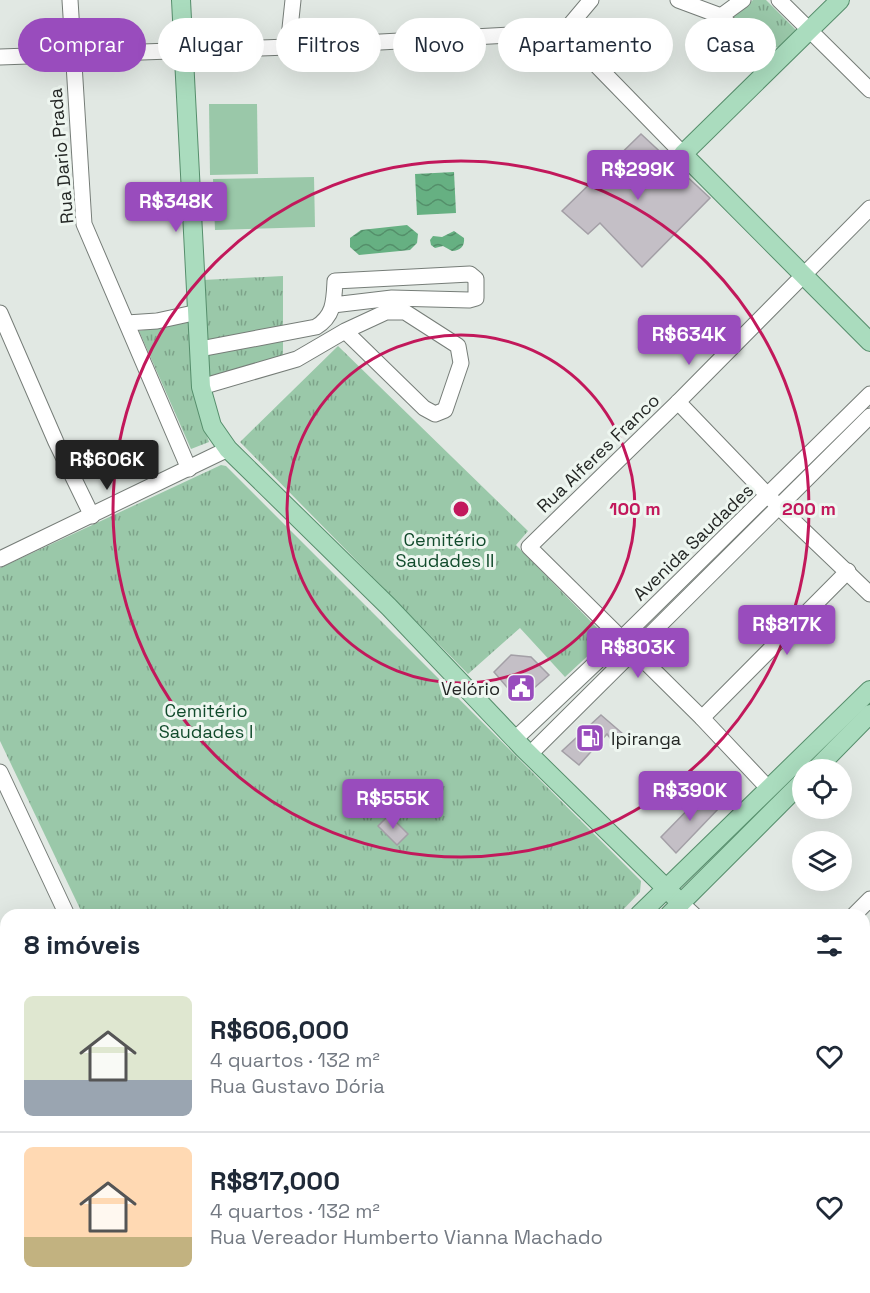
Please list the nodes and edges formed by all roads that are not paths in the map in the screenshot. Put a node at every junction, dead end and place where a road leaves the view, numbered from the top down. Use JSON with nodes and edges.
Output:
{"nodes":[{"id":1,"x":70,"y":0,"type":"edge"},
{"id":2,"x":181,"y":0,"type":"edge"},
{"id":3,"x":293,"y":0,"type":"edge"},
{"id":4,"x":591,"y":0,"type":"edge"},
{"id":5,"x":678,"y":0,"type":"edge"},
{"id":6,"x":743,"y":0,"type":"edge"},
{"id":7,"x":779,"y":0,"type":"edge"},
{"id":8,"x":840,"y":0,"type":"edge"},
{"id":9,"x":721,"y":16,"type":"joint"},
{"id":10,"x":71,"y":18,"type":"edge"},
{"id":11,"x":182,"y":18,"type":"edge"},
{"id":12,"x":291,"y":18,"type":"edge"},
{"id":13,"x":576,"y":18,"type":"edge"},
{"id":14,"x":811,"y":31,"type":"junction"},
{"id":15,"x":498,"y":36,"type":"edge"},
{"id":16,"x":381,"y":42,"type":"edge"},
{"id":17,"x":18,"y":56,"type":"edge"},
{"id":18,"x":0,"y":57,"type":"edge"},
{"id":19,"x":776,"y":63,"type":"edge"},
{"id":20,"x":73,"y":72,"type":"edge"},
{"id":21,"x":185,"y":72,"type":"edge"},
{"id":22,"x":603,"y":72,"type":"edge"},
{"id":23,"x":767,"y":72,"type":"edge"},
{"id":24,"x":870,"y":90,"type":"edge"},
{"id":25,"x":683,"y":153,"type":"junction"},
{"id":26,"x":870,"y":208,"type":"edge"},
{"id":27,"x":802,"y":273,"type":"junction"},
{"id":28,"x":333,"y":305,"type":"junction"},
{"id":29,"x":198,"y":312,"type":"junction"},
{"id":30,"x":0,"y":313,"type":"edge"},
{"id":31,"x":127,"y":323,"type":"junction"},
{"id":32,"x":345,"y":331,"type":"junction"},
{"id":33,"x":870,"y":342,"type":"edge"},
{"id":34,"x":200,"y":349,"type":"junction"},
{"id":35,"x":201,"y":387,"type":"junction"},
{"id":36,"x":870,"y":394,"type":"edge"},
{"id":37,"x":678,"y":402,"type":"junction"},
{"id":38,"x":870,"y":416,"type":"edge"},
{"id":39,"x":228,"y":449,"type":"junction"},
{"id":40,"x":189,"y":469,"type":"junction"},
{"id":41,"x":769,"y":495,"type":"junction"},
{"id":42,"x":780,"y":508,"type":"junction"},
{"id":43,"x":92,"y":516,"type":"junction"},
{"id":44,"x":0,"y":559,"type":"edge"},
{"id":45,"x":848,"y":571,"type":"junction"},
{"id":46,"x":870,"y":594,"type":"edge"},
{"id":47,"x":621,"y":639,"type":"junction"},
{"id":48,"x":634,"y":652,"type":"junction"},
{"id":49,"x":870,"y":690,"type":"edge"},
{"id":50,"x":870,"y":714,"type":"edge"},
{"id":51,"x":702,"y":718,"type":"junction"},
{"id":52,"x":515,"y":739,"type":"junction"},
{"id":53,"x":530,"y":754,"type":"junction"},
{"id":54,"x":826,"y":759,"type":"edge"},
{"id":55,"x":0,"y":772,"type":"edge"},
{"id":56,"x":769,"y":789,"type":"junction"},
{"id":57,"x":792,"y":793,"type":"edge"},
{"id":58,"x":666,"y":889,"type":"junction"},
{"id":59,"x":64,"y":909,"type":"edge"},
{"id":60,"x":645,"y":909,"type":"edge"},
{"id":61,"x":680,"y":909,"type":"edge"},
{"id":62,"x":683,"y":909,"type":"edge"}],
"edges":[{"from":1,"to":10,"type":"street","name":"Rua Dario Prada"},
{"from":2,"to":11,"type":"main road"},
{"from":3,"to":12,"type":"street"},
{"from":4,"to":13,"type":"street"},
{"from":5,"to":9,"type":"street"},
{"from":6,"to":9,"type":"street"},
{"from":7,"to":14,"type":"street"},
{"from":8,"to":14,"type":"main road"},
{"from":14,"to":19,"type":"main road"},
{"from":14,"to":24,"type":"street"},
{"from":15,"to":16,"type":"street"},
{"from":17,"to":18,"type":"street"},
{"from":20,"to":31,"type":"street","name":"Rua Dario Prada"},
{"from":21,"to":29,"type":"main road"},
{"from":22,"to":25,"type":"street"},
{"from":23,"to":25,"type":"main road"},
{"from":25,"to":27,"type":"main road"},
{"from":26,"to":27,"type":"street","name":"Rua Alferes Franco"},
{"from":27,"to":33,"type":"main road"},
{"from":27,"to":37,"type":"street","name":"Rua Alferes Franco"},
{"from":28,"to":28,"type":"street"},
{"from":28,"to":34,"type":"street"},
{"from":29,"to":31,"type":"street"},
{"from":29,"to":34,"type":"main road"},
{"from":30,"to":43,"type":"street"},
{"from":31,"to":40,"type":"street","name":"Rua Dario Prada"},
{"from":32,"to":32,"type":"street"},
{"from":32,"to":35,"type":"street"},
{"from":34,"to":35,"type":"main road"},
{"from":35,"to":39,"type":"main road"},
{"from":36,"to":41,"type":"street","name":"Avenida Saudades"},
{"from":37,"to":41,"type":"street"},
{"from":37,"to":47,"type":"street","name":"Rua Alferes Franco"},
{"from":38,"to":42,"type":"street","name":"Avenida Saudades"},
{"from":39,"to":40,"type":"street"},
{"from":39,"to":52,"type":"main road"},
{"from":40,"to":43,"type":"street"},
{"from":41,"to":42,"type":"street"},
{"from":41,"to":47,"type":"street","name":"Avenida Saudades"},
{"from":42,"to":45,"type":"street"},
{"from":42,"to":48,"type":"street","name":"Avenida Saudades"},
{"from":43,"to":44,"type":"street"},
{"from":45,"to":46,"type":"street"},
{"from":45,"to":51,"type":"street"},
{"from":47,"to":48,"type":"street"},
{"from":47,"to":52,"type":"street","name":"Avenida Saudades"},
{"from":48,"to":51,"type":"street"},
{"from":48,"to":53,"type":"street","name":"Avenida Saudades"},
{"from":49,"to":56,"type":"main road"},
{"from":50,"to":54,"type":"main road"},
{"from":51,"to":56,"type":"street"},
{"from":52,"to":53,"type":"main road"},
{"from":53,"to":58,"type":"main road"},
{"from":55,"to":59,"type":"street"},
{"from":56,"to":58,"type":"main road"},
{"from":57,"to":62,"type":"main road"},
{"from":58,"to":60,"type":"main road"},
{"from":58,"to":61,"type":"main road"}]}
